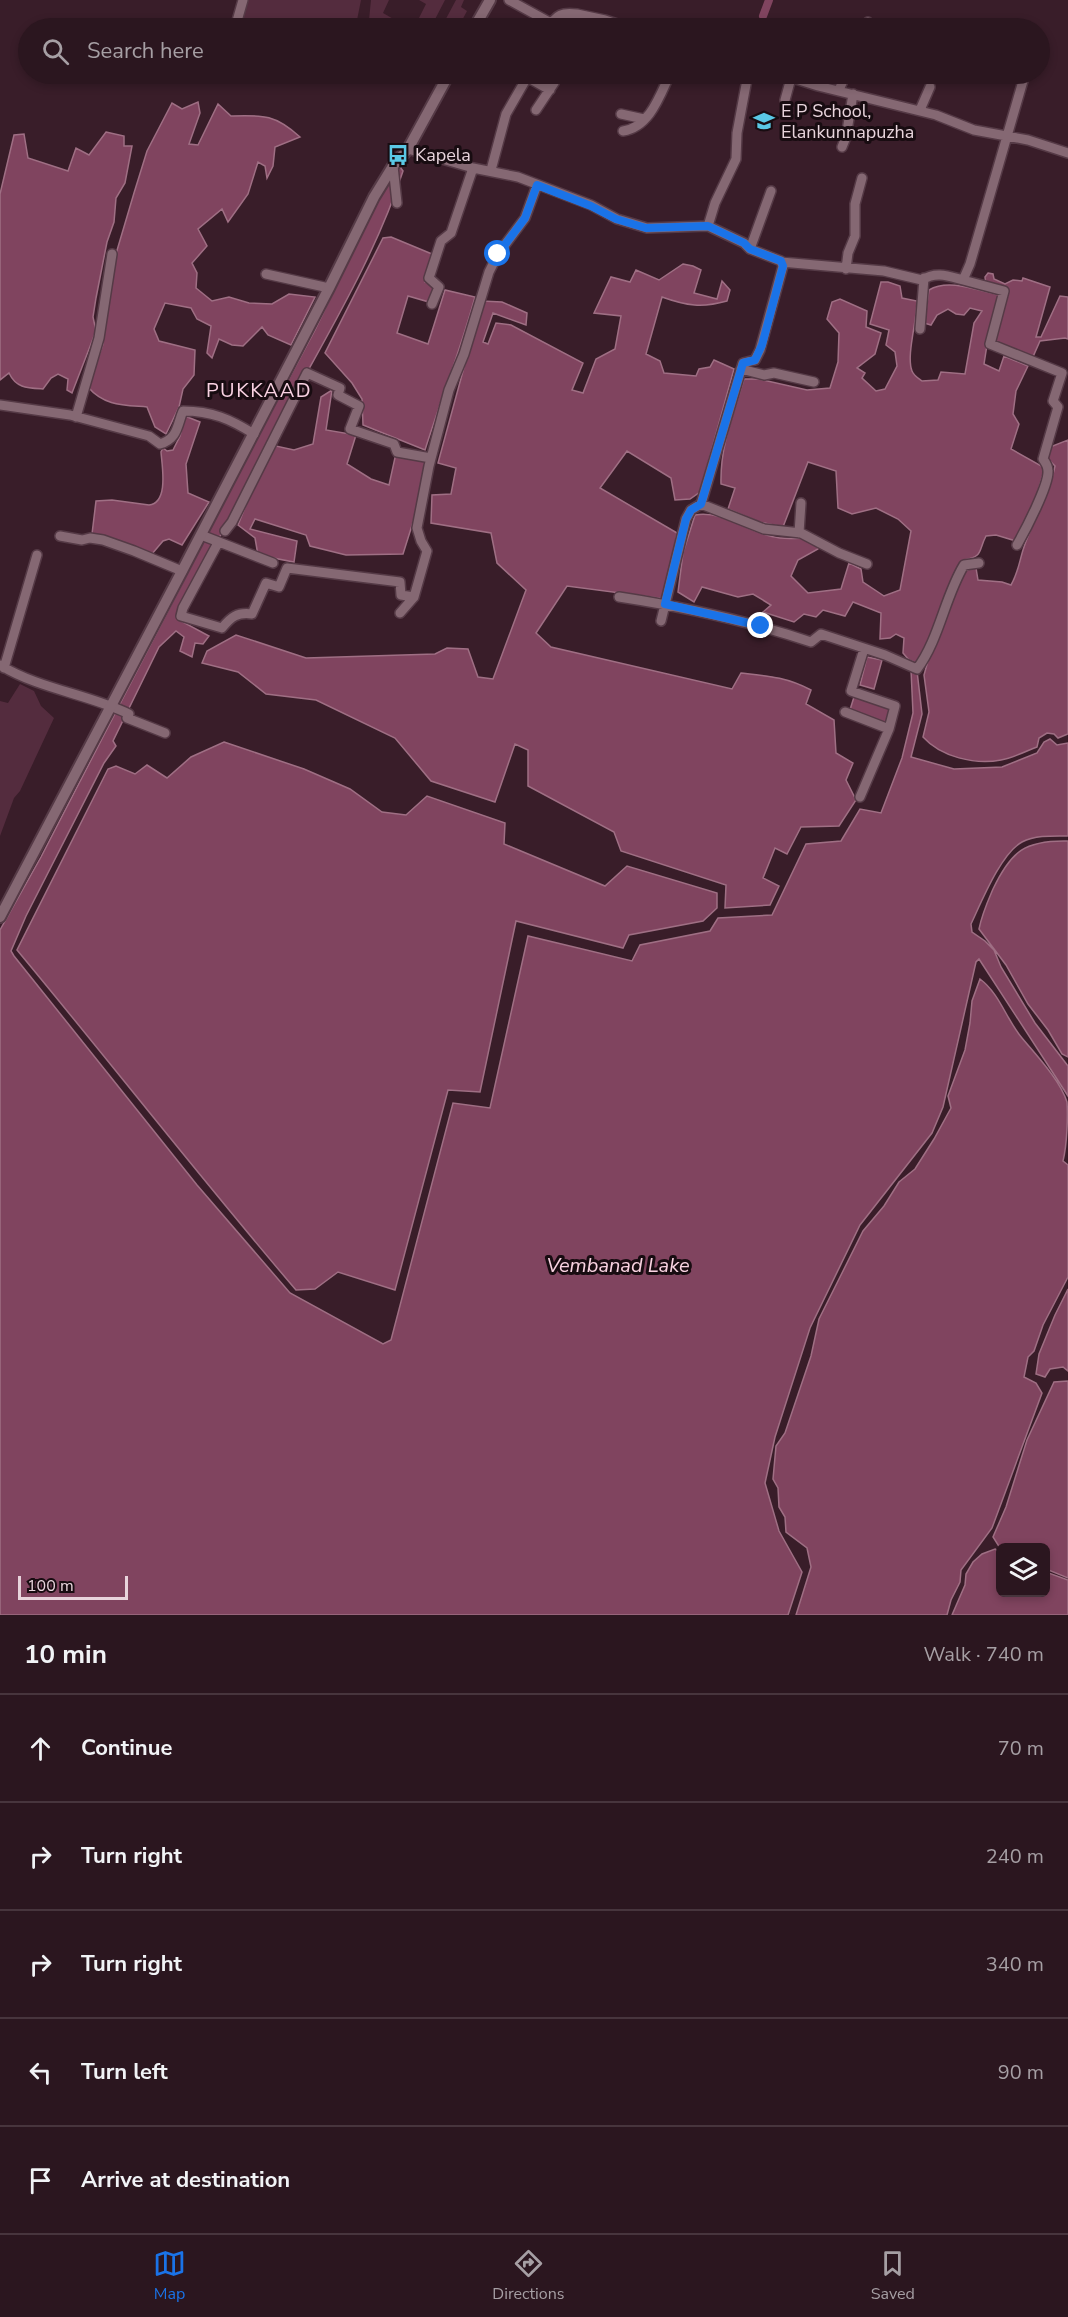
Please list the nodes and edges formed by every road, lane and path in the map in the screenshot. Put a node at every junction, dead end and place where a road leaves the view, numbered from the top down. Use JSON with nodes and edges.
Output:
{"nodes":[{"id":1,"x":243,"y":0,"type":"edge"},
{"id":2,"x":490,"y":0,"type":"edge"},
{"id":3,"x":509,"y":0,"type":"edge"},
{"id":4,"x":578,"y":14,"type":"junction"},
{"id":5,"x":238,"y":18,"type":"edge"},
{"id":6,"x":480,"y":18,"type":"edge"},
{"id":7,"x":537,"y":18,"type":"edge"},
{"id":8,"x":557,"y":18,"type":"edge"},
{"id":9,"x":576,"y":18,"type":"edge"},
{"id":10,"x":595,"y":18,"type":"edge"},
{"id":11,"x":444,"y":84,"type":"edge"},
{"id":12,"x":523,"y":84,"type":"edge"},
{"id":13,"x":541,"y":84,"type":"edge"},
{"id":14,"x":553,"y":84,"type":"edge"},
{"id":15,"x":665,"y":84,"type":"edge"},
{"id":16,"x":746,"y":84,"type":"edge"},
{"id":17,"x":789,"y":84,"type":"edge"},
{"id":18,"x":815,"y":84,"type":"edge"},
{"id":19,"x":842,"y":84,"type":"edge"},
{"id":20,"x":1022,"y":84,"type":"edge"},
{"id":21,"x":930,"y":87,"type":"dead end"},
{"id":22,"x":550,"y":90,"type":"junction"},
{"id":23,"x":839,"y":90,"type":"junction"},
{"id":24,"x":853,"y":94,"type":"junction"},
{"id":25,"x":785,"y":100,"type":"dead end"},
{"id":26,"x":536,"y":110,"type":"dead end"},
{"id":27,"x":920,"y":110,"type":"junction"},
{"id":28,"x":621,"y":114,"type":"dead end"},
{"id":29,"x":644,"y":119,"type":"junction"},
{"id":30,"x":623,"y":131,"type":"dead end"},
{"id":31,"x":1007,"y":136,"type":"junction"},
{"id":32,"x":842,"y":147,"type":"dead end"},
{"id":33,"x":408,"y":149,"type":"junction"},
{"id":34,"x":1068,"y":153,"type":"edge"},
{"id":35,"x":393,"y":166,"type":"junction"},
{"id":36,"x":473,"y":168,"type":"junction"},
{"id":37,"x":491,"y":170,"type":"junction"},
{"id":38,"x":862,"y":178,"type":"dead end"},
{"id":39,"x":537,"y":185,"type":"junction"},
{"id":40,"x":771,"y":190,"type":"dead end"},
{"id":41,"x":397,"y":203,"type":"dead end"},
{"id":42,"x":708,"y":226,"type":"junction"},
{"id":43,"x":750,"y":249,"type":"junction"},
{"id":44,"x":112,"y":254,"type":"dead end"},
{"id":45,"x":782,"y":262,"type":"junction"},
{"id":46,"x":846,"y":269,"type":"junction"},
{"id":47,"x":266,"y":274,"type":"dead end"},
{"id":48,"x":924,"y":278,"type":"junction"},
{"id":49,"x":963,"y":280,"type":"junction"},
{"id":50,"x":329,"y":288,"type":"junction"},
{"id":51,"x":432,"y":304,"type":"dead end"},
{"id":52,"x":920,"y":329,"type":"dead end"},
{"id":53,"x":741,"y":369,"type":"junction"},
{"id":54,"x":814,"y":382,"type":"dead end"},
{"id":55,"x":0,"y":405,"type":"edge"},
{"id":56,"x":76,"y":417,"type":"junction"},
{"id":57,"x":254,"y":434,"type":"junction"},
{"id":58,"x":431,"y":458,"type":"junction"},
{"id":59,"x":801,"y":503,"type":"dead end"},
{"id":60,"x":701,"y":504,"type":"junction"},
{"id":61,"x":225,"y":531,"type":"dead end"},
{"id":62,"x":799,"y":533,"type":"junction"},
{"id":63,"x":201,"y":535,"type":"junction"},
{"id":64,"x":60,"y":536,"type":"dead end"},
{"id":65,"x":218,"y":543,"type":"junction"},
{"id":66,"x":1017,"y":545,"type":"dead end"},
{"id":67,"x":38,"y":555,"type":"dead end"},
{"id":68,"x":273,"y":563,"type":"dead end"},
{"id":69,"x":979,"y":563,"type":"dead end"},
{"id":70,"x":867,"y":564,"type":"dead end"},
{"id":71,"x":182,"y":571,"type":"junction"},
{"id":72,"x":414,"y":597,"type":"junction"},
{"id":73,"x":619,"y":597,"type":"dead end"},
{"id":74,"x":665,"y":604,"type":"junction"},
{"id":75,"x":400,"y":613,"type":"dead end"},
{"id":76,"x":661,"y":621,"type":"dead end"},
{"id":77,"x":864,"y":648,"type":"junction"},
{"id":78,"x":2,"y":667,"type":"edge"},
{"id":79,"x":112,"y":706,"type":"junction"},
{"id":80,"x":845,"y":712,"type":"dead end"},
{"id":81,"x":889,"y":729,"type":"junction"},
{"id":82,"x":165,"y":733,"type":"dead end"},
{"id":83,"x":860,"y":797,"type":"dead end"},
{"id":84,"x":0,"y":917,"type":"edge"}],
"edges":[{"from":1,"to":5,"type":"street"},
{"from":2,"to":6,"type":"street"},
{"from":3,"to":7,"type":"street"},
{"from":4,"to":8,"type":"street"},
{"from":4,"to":9,"type":"street"},
{"from":4,"to":10,"type":"street"},
{"from":11,"to":33,"type":"street"},
{"from":12,"to":37,"type":"street"},
{"from":13,"to":22,"type":"street"},
{"from":14,"to":22,"type":"street"},
{"from":15,"to":29,"type":"street"},
{"from":16,"to":42,"type":"street"},
{"from":17,"to":25,"type":"street"},
{"from":18,"to":23,"type":"street"},
{"from":19,"to":23,"type":"street"},
{"from":20,"to":31,"type":"street"},
{"from":21,"to":27,"type":"street"},
{"from":22,"to":26,"type":"street"},
{"from":23,"to":24,"type":"street"},
{"from":24,"to":27,"type":"street"},
{"from":24,"to":32,"type":"street"},
{"from":27,"to":31,"type":"street"},
{"from":28,"to":29,"type":"street"},
{"from":29,"to":30,"type":"street"},
{"from":31,"to":34,"type":"street"},
{"from":31,"to":49,"type":"street"},
{"from":33,"to":35,"type":"street"},
{"from":33,"to":36,"type":"street"},
{"from":35,"to":41,"type":"street"},
{"from":35,"to":50,"type":"street"},
{"from":36,"to":37,"type":"street"},
{"from":36,"to":51,"type":"street"},
{"from":37,"to":39,"type":"street"},
{"from":38,"to":46,"type":"street"},
{"from":39,"to":42,"type":"street"},
{"from":39,"to":58,"type":"street"},
{"from":40,"to":43,"type":"street"},
{"from":42,"to":43,"type":"street"},
{"from":43,"to":45,"type":"street"},
{"from":44,"to":56,"type":"street"},
{"from":45,"to":46,"type":"street"},
{"from":45,"to":53,"type":"street"},
{"from":46,"to":48,"type":"street"},
{"from":47,"to":50,"type":"street"},
{"from":48,"to":49,"type":"street"},
{"from":48,"to":52,"type":"street"},
{"from":49,"to":66,"type":"street"},
{"from":50,"to":57,"type":"street"},
{"from":53,"to":54,"type":"street"},
{"from":53,"to":60,"type":"street"},
{"from":55,"to":56,"type":"street"},
{"from":56,"to":57,"type":"street"},
{"from":57,"to":63,"type":"street"},
{"from":58,"to":61,"type":"street"},
{"from":58,"to":72,"type":"street"},
{"from":59,"to":62,"type":"street"},
{"from":60,"to":62,"type":"street"},
{"from":60,"to":74,"type":"street"},
{"from":62,"to":70,"type":"street"},
{"from":63,"to":65,"type":"street"},
{"from":63,"to":71,"type":"street"},
{"from":64,"to":71,"type":"street"},
{"from":65,"to":68,"type":"street"},
{"from":65,"to":72,"type":"street"},
{"from":67,"to":78,"type":"street"},
{"from":69,"to":77,"type":"street"},
{"from":71,"to":79,"type":"street"},
{"from":72,"to":75,"type":"street"},
{"from":73,"to":74,"type":"street"},
{"from":74,"to":76,"type":"street"},
{"from":74,"to":77,"type":"street"},
{"from":77,"to":81,"type":"street"},
{"from":78,"to":79,"type":"street"},
{"from":79,"to":82,"type":"street"},
{"from":79,"to":84,"type":"street"},
{"from":80,"to":81,"type":"street"},
{"from":81,"to":83,"type":"street"}]}
